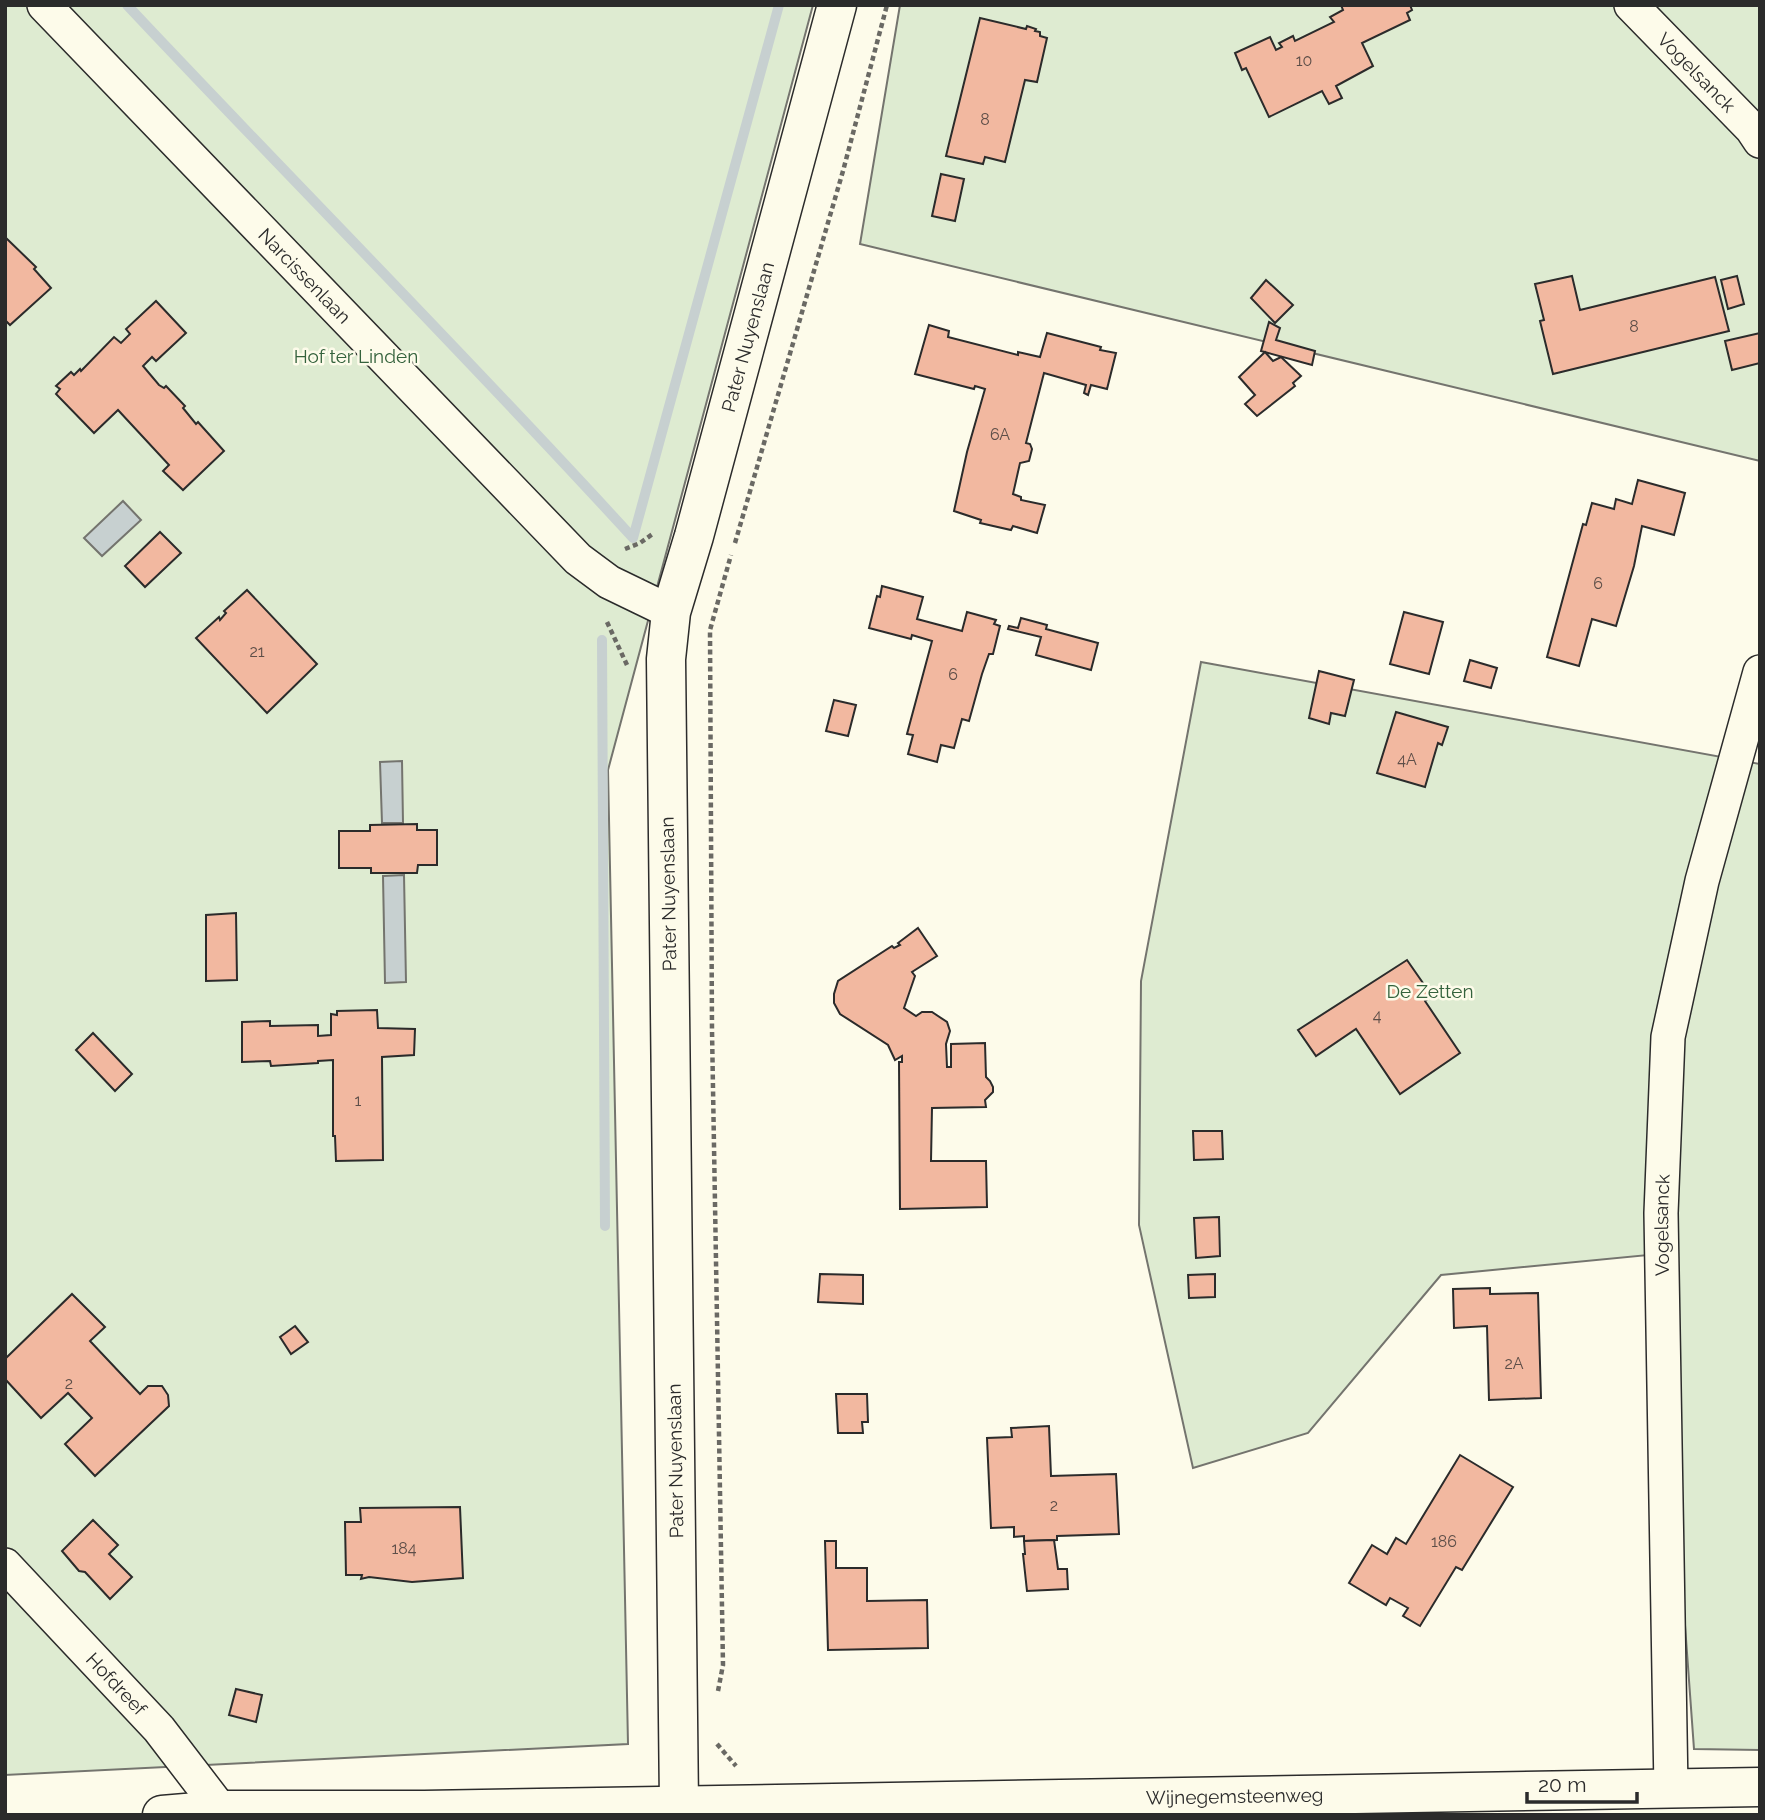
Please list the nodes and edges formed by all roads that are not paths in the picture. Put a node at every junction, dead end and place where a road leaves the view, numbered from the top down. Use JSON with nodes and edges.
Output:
{"nodes":[{"id":1,"x":44,"y":5,"type":"edge"},
{"id":2,"x":838,"y":5,"type":"edge"},
{"id":3,"x":1632,"y":5,"type":"edge"},
{"id":4,"x":1760,"y":141,"type":"edge"},
{"id":5,"x":671,"y":612,"type":"junction"},
{"id":6,"x":1760,"y":672,"type":"edge"},
{"id":7,"x":5,"y":1565,"type":"edge"},
{"id":8,"x":1760,"y":1787,"type":"edge"},
{"id":9,"x":1671,"y":1789,"type":"junction"},
{"id":10,"x":679,"y":1805,"type":"junction"},
{"id":11,"x":1160,"y":1806,"type":"edge"},
{"id":12,"x":220,"y":1810,"type":"junction"},
{"id":13,"x":162,"y":1815,"type":"edge"}],
"edges":[{"from":1,"to":5,"type":"street","name":"Narcissenlaan"},
{"from":2,"to":5,"type":"street","name":"Pater Nuyenslaan"},
{"from":3,"to":4,"type":"street","name":"Vogelsanck"},
{"from":5,"to":10,"type":"street","name":"Pater Nuyenslaan"},
{"from":6,"to":9,"type":"street","name":"Vogelsanck"},
{"from":7,"to":12,"type":"street","name":"Hofdreef"},
{"from":8,"to":9,"type":"street","name":"Wijnegemsteenweg"},
{"from":9,"to":11,"type":"street","name":"Wijnegemsteenweg"},
{"from":10,"to":11,"type":"street","name":"Wijnegemsteenweg"},
{"from":10,"to":12,"type":"street","name":"Wijnegemsteenweg"},
{"from":12,"to":13,"type":"street","name":"Wijnegemsteenweg"}]}
